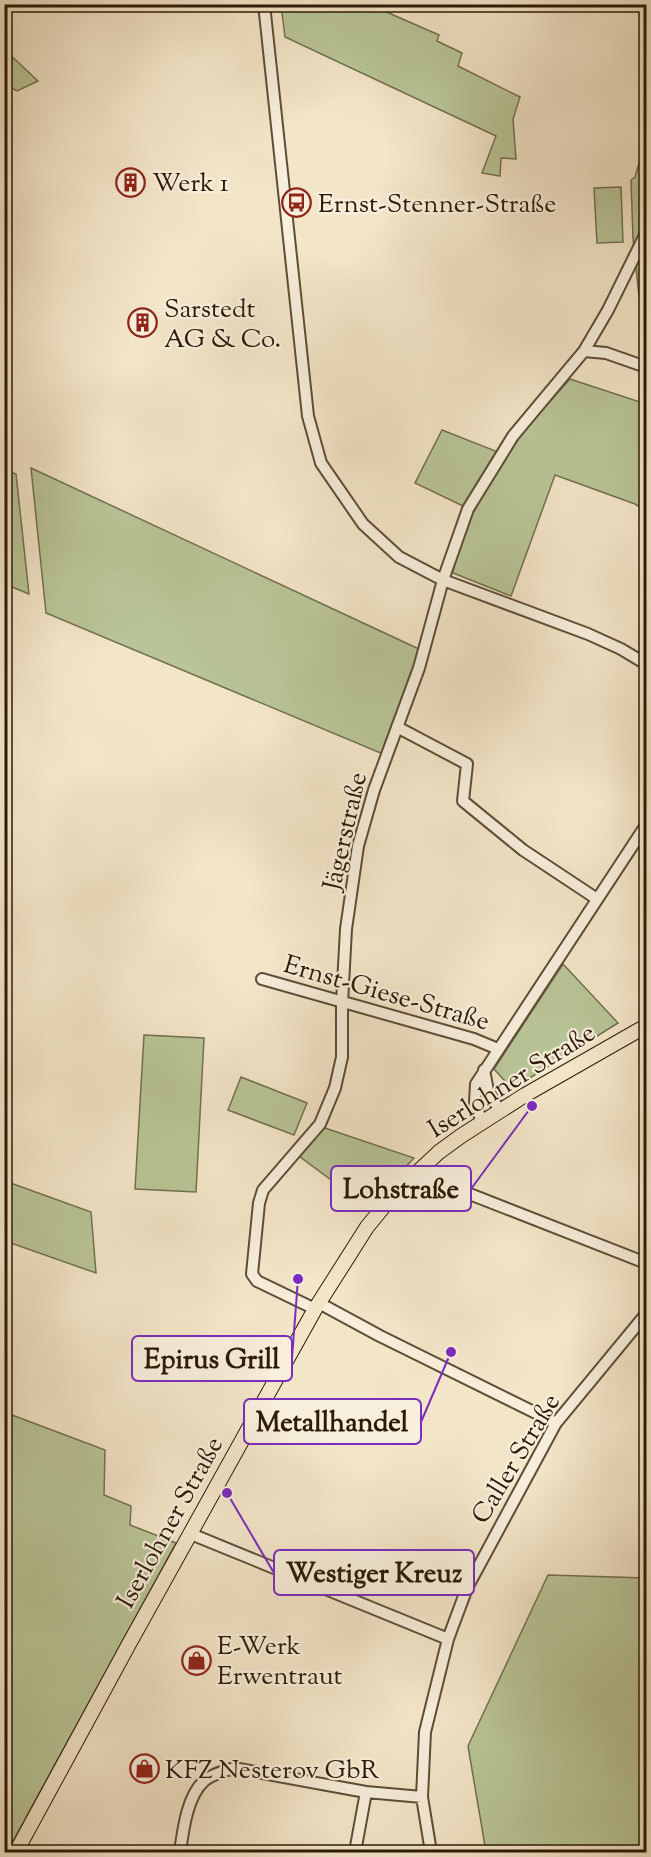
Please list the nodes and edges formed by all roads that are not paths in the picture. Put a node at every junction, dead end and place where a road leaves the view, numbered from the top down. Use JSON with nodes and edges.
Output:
{"nodes":[{"id":1,"x":264,"y":4,"type":"edge"},
{"id":2,"x":645,"y":235,"type":"edge"},
{"id":3,"x":584,"y":351,"type":"junction"},
{"id":4,"x":646,"y":367,"type":"edge"},
{"id":5,"x":443,"y":580,"type":"junction"},
{"id":6,"x":646,"y":664,"type":"edge"},
{"id":7,"x":397,"y":727,"type":"junction"},
{"id":8,"x":646,"y":825,"type":"edge"},
{"id":9,"x":597,"y":899,"type":"junction"},
{"id":10,"x":262,"y":979,"type":"dead end"},
{"id":11,"x":342,"y":1003,"type":"junction"},
{"id":12,"x":646,"y":1026,"type":"edge"},
{"id":13,"x":498,"y":1049,"type":"junction"},
{"id":14,"x":484,"y":1070,"type":"junction"},
{"id":15,"x":500,"y":1111,"type":"junction"},
{"id":16,"x":482,"y":1122,"type":"junction"},
{"id":17,"x":416,"y":1173,"type":"junction"},
{"id":18,"x":646,"y":1263,"type":"edge"},
{"id":19,"x":317,"y":1306,"type":"junction"},
{"id":20,"x":646,"y":1314,"type":"edge"},
{"id":21,"x":556,"y":1423,"type":"junction"},
{"id":22,"x":191,"y":1534,"type":"junction"},
{"id":23,"x":448,"y":1639,"type":"junction"},
{"id":24,"x":366,"y":1792,"type":"junction"},
{"id":25,"x":422,"y":1797,"type":"junction"},
{"id":26,"x":16,"y":1852,"type":"edge"},
{"id":27,"x":180,"y":1852,"type":"edge"},
{"id":28,"x":355,"y":1852,"type":"edge"},
{"id":29,"x":431,"y":1852,"type":"edge"}],
"edges":[{"from":1,"to":5,"type":"street"},
{"from":2,"to":3,"type":"street","name":"Jägerstraße"},
{"from":3,"to":4,"type":"street"},
{"from":3,"to":5,"type":"street","name":"Jägerstraße"},
{"from":5,"to":6,"type":"street"},
{"from":5,"to":7,"type":"street","name":"Jägerstraße"},
{"from":7,"to":9,"type":"street"},
{"from":7,"to":11,"type":"street","name":"Jägerstraße"},
{"from":8,"to":9,"type":"street"},
{"from":9,"to":13,"type":"street"},
{"from":10,"to":11,"type":"street","name":"Ernst-Giese-Straße"},
{"from":11,"to":13,"type":"street","name":"Ernst-Giese-Straße"},
{"from":11,"to":19,"type":"street","name":"Jägerstraße"},
{"from":12,"to":15,"type":"main road","name":"Iserlohner Straße"},
{"from":13,"to":14,"type":"street"},
{"from":14,"to":15,"type":"street"},
{"from":14,"to":16,"type":"street"},
{"from":15,"to":16,"type":"main road","name":"Iserlohner Straße"},
{"from":16,"to":17,"type":"main road","name":"Iserlohner Straße"},
{"from":17,"to":18,"type":"street"},
{"from":17,"to":19,"type":"main road","name":"Iserlohner Straße"},
{"from":19,"to":21,"type":"street"},
{"from":19,"to":22,"type":"main road","name":"Iserlohner Straße"},
{"from":20,"to":21,"type":"street","name":"Caller Straße"},
{"from":21,"to":23,"type":"street","name":"Caller Straße"},
{"from":22,"to":23,"type":"street"},
{"from":22,"to":26,"type":"main road","name":"Iserlohner Straße"},
{"from":23,"to":25,"type":"street","name":"Caller Straße"},
{"from":24,"to":25,"type":"street"},
{"from":24,"to":27,"type":"street"},
{"from":24,"to":28,"type":"street"},
{"from":25,"to":29,"type":"street","name":"Caller Straße"}]}
